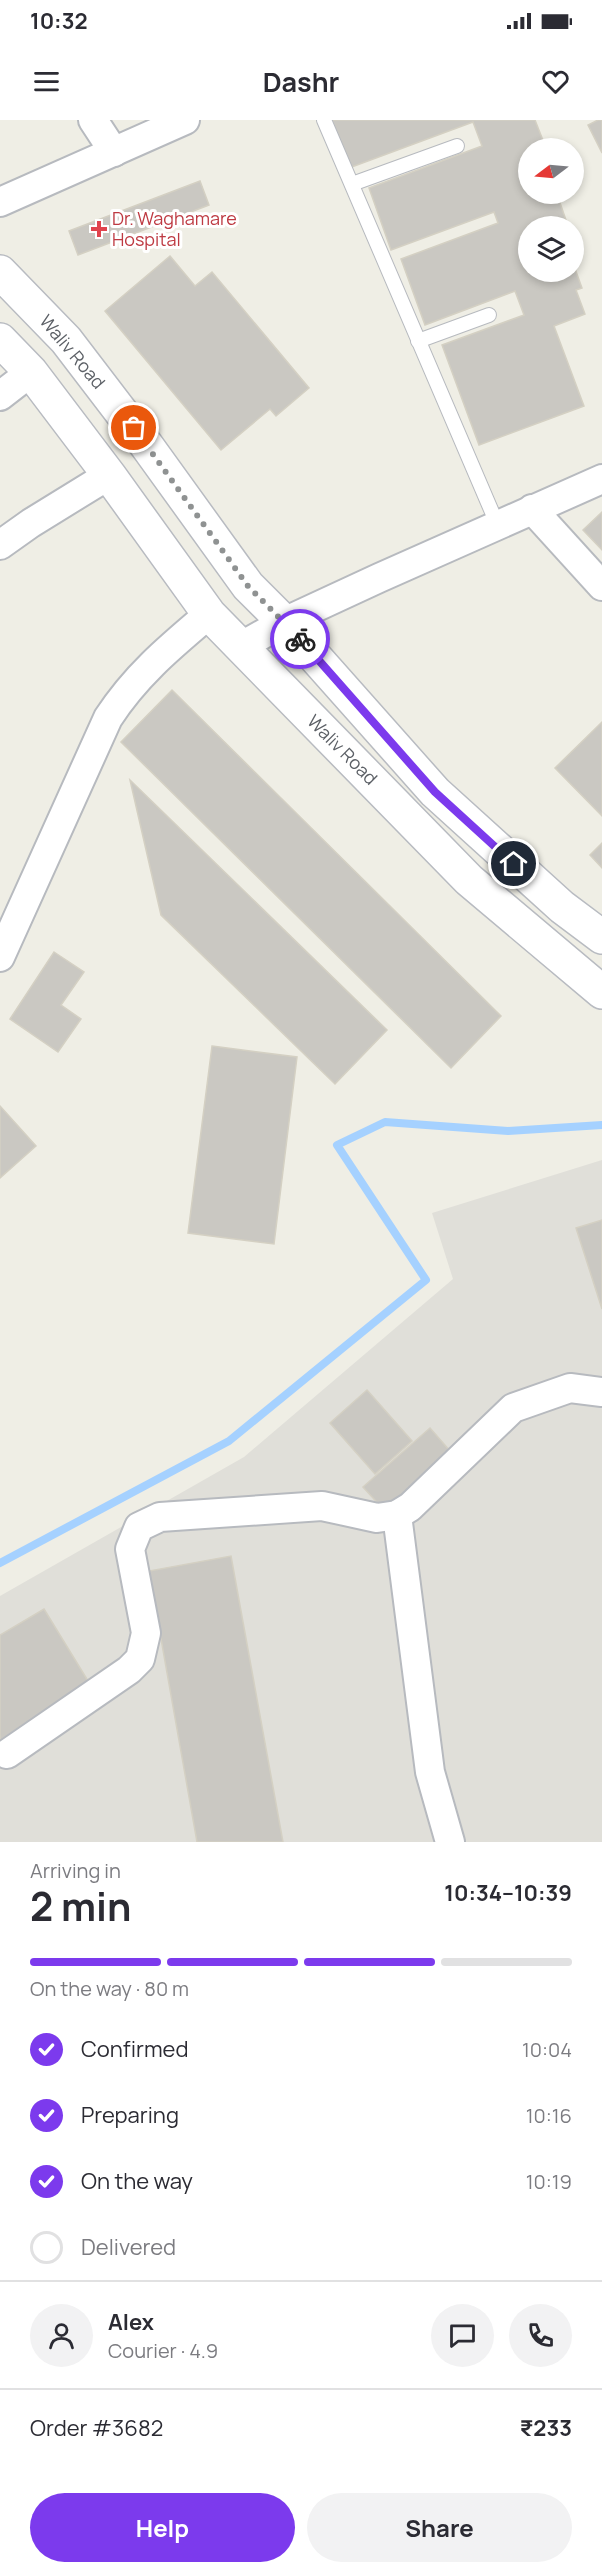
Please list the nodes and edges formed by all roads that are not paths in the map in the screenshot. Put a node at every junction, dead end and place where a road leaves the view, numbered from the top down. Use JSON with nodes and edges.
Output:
{"nodes":[{"id":1,"x":93,"y":120,"type":"edge"},
{"id":2,"x":185,"y":120,"type":"edge"},
{"id":3,"x":324,"y":120,"type":"edge"},
{"id":4,"x":457,"y":146,"type":"dead end"},
{"id":5,"x":114,"y":152,"type":"junction"},
{"id":6,"x":351,"y":184,"type":"junction"},
{"id":7,"x":0,"y":202,"type":"edge"},
{"id":8,"x":0,"y":272,"type":"edge"},
{"id":9,"x":489,"y":315,"type":"dead end"},
{"id":10,"x":0,"y":340,"type":"edge"},
{"id":11,"x":418,"y":341,"type":"junction"},
{"id":12,"x":31,"y":372,"type":"junction"},
{"id":13,"x":0,"y":396,"type":"edge"},
{"id":14,"x":110,"y":475,"type":"junction"},
{"id":15,"x":602,"y":479,"type":"edge"},
{"id":16,"x":532,"y":509,"type":"junction"},
{"id":17,"x":498,"y":526,"type":"junction"},
{"id":18,"x":0,"y":545,"type":"edge"},
{"id":19,"x":602,"y":586,"type":"edge"},
{"id":20,"x":208,"y":614,"type":"junction"},
{"id":21,"x":284,"y":622,"type":"junction"},
{"id":22,"x":240,"y":647,"type":"junction"},
{"id":23,"x":602,"y":938,"type":"edge"},
{"id":24,"x":0,"y":957,"type":"edge"},
{"id":25,"x":602,"y":992,"type":"edge"},
{"id":26,"x":602,"y":1392,"type":"edge"},
{"id":27,"x":396,"y":1515,"type":"junction"},
{"id":28,"x":7,"y":1754,"type":"dead end"},
{"id":29,"x":450,"y":1842,"type":"edge"}],
"edges":[{"from":1,"to":5,"type":"street"},
{"from":2,"to":5,"type":"street"},
{"from":3,"to":6,"type":"lane"},
{"from":4,"to":6,"type":"lane"},
{"from":5,"to":7,"type":"street"},
{"from":6,"to":11,"type":"lane"},
{"from":8,"to":21,"type":"main road","name":"Waliv Road"},
{"from":9,"to":11,"type":"lane"},
{"from":10,"to":12,"type":"main road","name":"Waliv Road"},
{"from":11,"to":17,"type":"lane"},
{"from":12,"to":13,"type":"street"},
{"from":12,"to":14,"type":"main road","name":"Waliv Road"},
{"from":14,"to":18,"type":"street"},
{"from":14,"to":20,"type":"main road","name":"Waliv Road"},
{"from":15,"to":16,"type":"street"},
{"from":16,"to":17,"type":"street"},
{"from":16,"to":19,"type":"street"},
{"from":17,"to":21,"type":"street"},
{"from":20,"to":22,"type":"main road","name":"Waliv Road"},
{"from":20,"to":24,"type":"street"},
{"from":21,"to":22,"type":"street"},
{"from":21,"to":23,"type":"main road","name":"Waliv Road"},
{"from":22,"to":25,"type":"main road","name":"Waliv Road"},
{"from":26,"to":27,"type":"street"},
{"from":27,"to":28,"type":"street"},
{"from":27,"to":29,"type":"street"}]}
